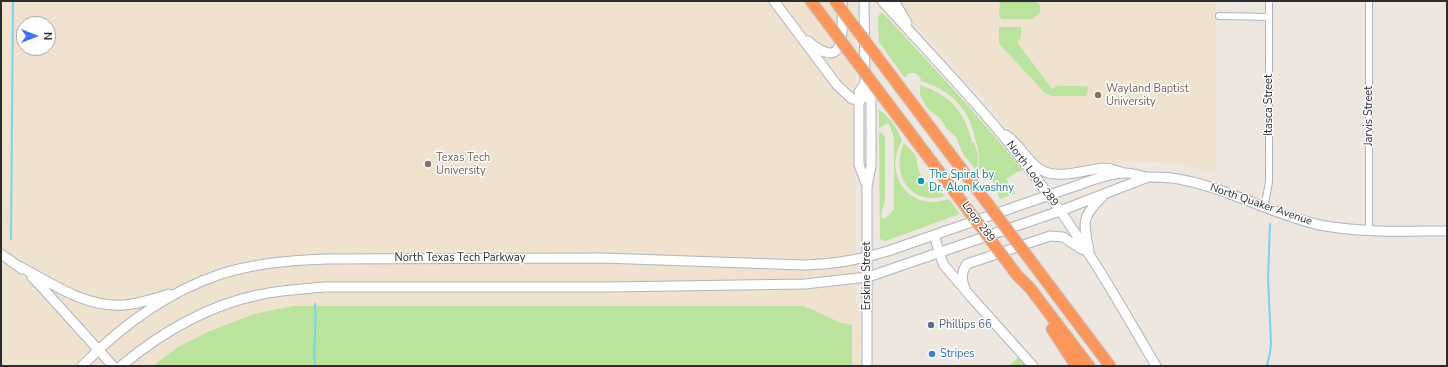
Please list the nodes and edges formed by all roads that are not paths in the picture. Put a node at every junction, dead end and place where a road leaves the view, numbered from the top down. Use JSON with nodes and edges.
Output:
{"nodes":[{"id":1,"x":774,"y":1,"type":"edge"},
{"id":2,"x":811,"y":1,"type":"edge"},
{"id":3,"x":835,"y":1,"type":"edge"},
{"id":4,"x":842,"y":1,"type":"edge"},
{"id":5,"x":864,"y":1,"type":"edge"},
{"id":6,"x":882,"y":1,"type":"edge"},
{"id":7,"x":894,"y":1,"type":"edge"},
{"id":8,"x":1269,"y":1,"type":"edge"},
{"id":9,"x":1369,"y":1,"type":"edge"},
{"id":10,"x":1219,"y":16,"type":"dead end"},
{"id":11,"x":1269,"y":17,"type":"junction"},
{"id":12,"x":797,"y":32,"type":"junction"},
{"id":13,"x":918,"y":41,"type":"junction"},
{"id":14,"x":865,"y":83,"type":"junction"},
{"id":15,"x":871,"y":92,"type":"junction"},
{"id":16,"x":859,"y":100,"type":"junction"},
{"id":17,"x":997,"y":129,"type":"junction"},
{"id":18,"x":1126,"y":173,"type":"junction"},
{"id":19,"x":1148,"y":177,"type":"junction"},
{"id":20,"x":867,"y":186,"type":"junction"},
{"id":21,"x":1106,"y":194,"type":"junction"},
{"id":22,"x":1049,"y":195,"type":"junction"},
{"id":23,"x":1264,"y":208,"type":"junction"},
{"id":24,"x":1060,"y":212,"type":"junction"},
{"id":25,"x":1368,"y":230,"type":"junction"},
{"id":26,"x":1447,"y":231,"type":"edge"},
{"id":27,"x":934,"y":235,"type":"junction"},
{"id":28,"x":939,"y":252,"type":"junction"},
{"id":29,"x":1,"y":254,"type":"edge"},
{"id":30,"x":1089,"y":255,"type":"junction"},
{"id":31,"x":868,"y":257,"type":"junction"},
{"id":32,"x":19,"y":266,"type":"junction"},
{"id":33,"x":1017,"y":275,"type":"junction"},
{"id":34,"x":868,"y":277,"type":"junction"},
{"id":35,"x":185,"y":289,"type":"junction"},
{"id":36,"x":965,"y":289,"type":"junction"},
{"id":37,"x":98,"y":349,"type":"junction"},
{"id":38,"x":82,"y":366,"type":"edge"},
{"id":39,"x":113,"y":366,"type":"edge"},
{"id":40,"x":121,"y":366,"type":"edge"},
{"id":41,"x":867,"y":366,"type":"edge"},
{"id":42,"x":1033,"y":366,"type":"edge"},
{"id":43,"x":1076,"y":366,"type":"edge"},
{"id":44,"x":1089,"y":366,"type":"edge"},
{"id":45,"x":1110,"y":366,"type":"edge"},
{"id":46,"x":1156,"y":366,"type":"edge"}],
"edges":[{"from":1,"to":12,"type":"main road"},
{"from":2,"to":33,"type":"highway","name":"Loop 289","bridge":true},
{"from":3,"to":45,"type":"highway","name":"Loop 289","bridge":true},
{"from":4,"to":12,"type":"main road"},
{"from":5,"to":14,"type":"main road","name":"Erskine Street"},
{"from":6,"to":13,"type":"main road","name":"North Loop 289"},
{"from":7,"to":13,"type":"main road"},
{"from":8,"to":11,"type":"street","name":"Itasca Street"},
{"from":9,"to":25,"type":"street","name":"Jarvis Street"},
{"from":10,"to":11,"type":"street"},
{"from":11,"to":23,"type":"street","name":"Itasca Street"},
{"from":12,"to":16,"type":"main road"},
{"from":13,"to":17,"type":"main road","name":"North Loop 289"},
{"from":14,"to":15,"type":"main road"},
{"from":14,"to":16,"type":"main road","name":"Erskine Street"},
{"from":15,"to":16,"type":"main road"},
{"from":15,"to":20,"type":"main road","name":"Erskine Street"},
{"from":16,"to":20,"type":"main road","name":"Erskine Street"},
{"from":17,"to":18,"type":"main road"},
{"from":17,"to":22,"type":"main road","name":"North Loop 289"},
{"from":18,"to":19,"type":"main road","name":"North Quaker Avenue"},
{"from":18,"to":22,"type":"main road","name":"North Quaker Avenue"},
{"from":19,"to":21,"type":"main road","name":"North Quaker Avenue"},
{"from":19,"to":23,"type":"main road","name":"North Quaker Avenue"},
{"from":20,"to":31,"type":"main road","name":"Erskine Street"},
{"from":21,"to":24,"type":"main road","name":"North Quaker Avenue"},
{"from":21,"to":30,"type":"main road"},
{"from":22,"to":24,"type":"main road","name":"North Loop 289"},
{"from":22,"to":27,"type":"main road","name":"North Quaker Avenue"},
{"from":23,"to":25,"type":"main road","name":"North Quaker Avenue"},
{"from":24,"to":28,"type":"main road","name":"North Quaker Avenue"},
{"from":24,"to":30,"type":"main road","name":"North Loop 289"},
{"from":25,"to":26,"type":"main road","name":"North Quaker Avenue"},
{"from":27,"to":28,"type":"main road"},
{"from":27,"to":31,"type":"main road","name":"North Quaker Avenue"},
{"from":28,"to":34,"type":"main road","name":"North Quaker Avenue"},
{"from":28,"to":36,"type":"main road"},
{"from":29,"to":32,"type":"main road"},
{"from":30,"to":36,"type":"main road"},
{"from":30,"to":46,"type":"main road","name":"North Loop 289"},
{"from":31,"to":34,"type":"main road","name":"Erskine Street"},
{"from":31,"to":35,"type":"main road","name":"North Texas Tech Parkway"},
{"from":32,"to":35,"type":"main road"},
{"from":32,"to":37,"type":"main road"},
{"from":33,"to":43,"type":"highway"},
{"from":33,"to":44,"type":"highway","name":"Loop 289"},
{"from":34,"to":40,"type":"main road"},
{"from":34,"to":41,"type":"main road","name":"Erskine Street"},
{"from":35,"to":37,"type":"main road","name":"North Texas Tech Parkway"},
{"from":36,"to":42,"type":"main road"},
{"from":37,"to":38,"type":"main road","name":"North Texas Tech Parkway"},
{"from":37,"to":39,"type":"main road"}]}
